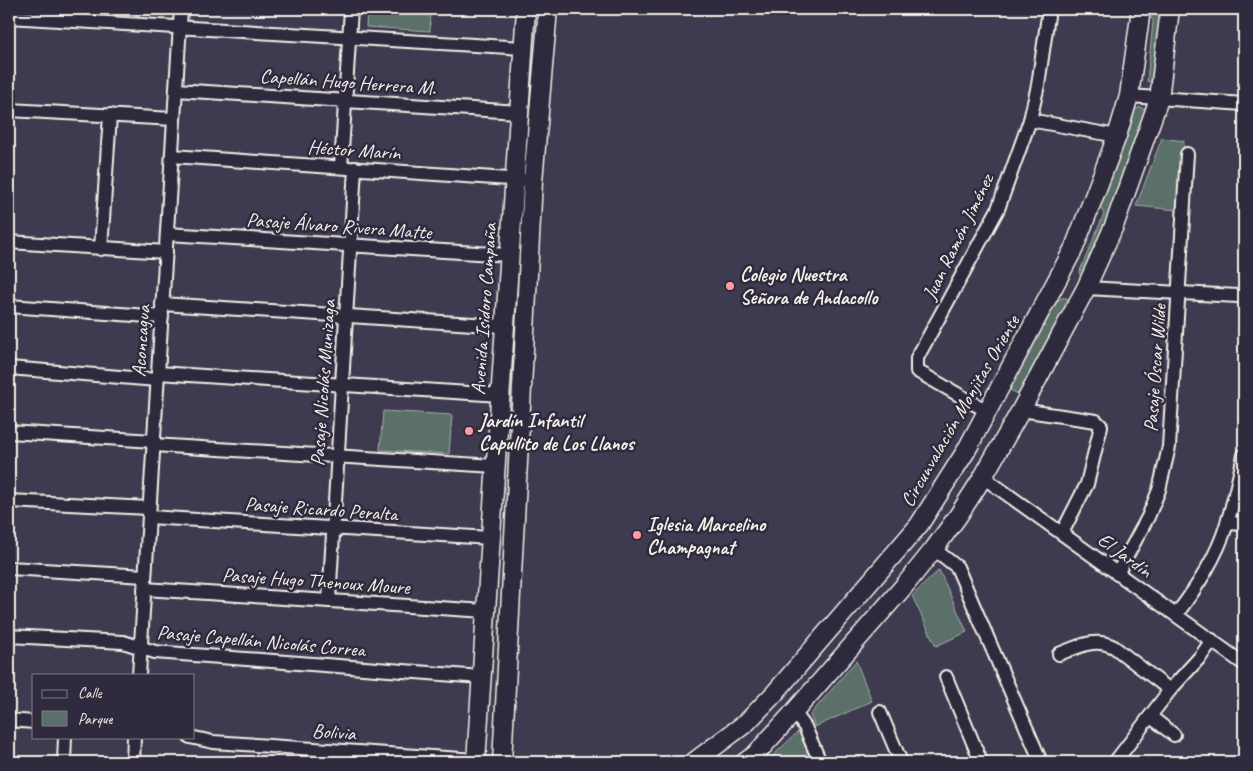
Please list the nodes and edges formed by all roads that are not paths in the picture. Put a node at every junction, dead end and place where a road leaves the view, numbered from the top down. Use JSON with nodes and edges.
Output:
{"nodes":[{"id":1,"x":181,"y":9,"type":"edge"},
{"id":2,"x":351,"y":9,"type":"edge"},
{"id":3,"x":526,"y":9,"type":"edge"},
{"id":4,"x":548,"y":9,"type":"edge"},
{"id":5,"x":1049,"y":9,"type":"edge"},
{"id":6,"x":1141,"y":9,"type":"edge"},
{"id":7,"x":1170,"y":9,"type":"edge"},
{"id":8,"x":9,"y":17,"type":"edge"},
{"id":9,"x":180,"y":28,"type":"junction"},
{"id":10,"x":349,"y":38,"type":"junction"},
{"id":11,"x":523,"y":48,"type":"junction"},
{"id":12,"x":176,"y":90,"type":"junction"},
{"id":13,"x":1129,"y":96,"type":"junction"},
{"id":14,"x":1159,"y":99,"type":"junction"},
{"id":15,"x":345,"y":101,"type":"junction"},
{"id":16,"x":1244,"y":104,"type":"edge"},
{"id":17,"x":9,"y":110,"type":"edge"},
{"id":18,"x":518,"y":112,"type":"junction"},
{"id":19,"x":110,"y":115,"type":"junction"},
{"id":20,"x":174,"y":119,"type":"junction"},
{"id":21,"x":1030,"y":120,"type":"junction"},
{"id":22,"x":1117,"y":136,"type":"junction"},
{"id":23,"x":1187,"y":154,"type":"dead end"},
{"id":24,"x":172,"y":156,"type":"junction"},
{"id":25,"x":341,"y":168,"type":"junction"},
{"id":26,"x":355,"y":168,"type":"junction"},
{"id":27,"x":514,"y":179,"type":"junction"},
{"id":28,"x":533,"y":181,"type":"junction"},
{"id":29,"x":167,"y":234,"type":"junction"},
{"id":30,"x":9,"y":242,"type":"edge"},
{"id":31,"x":350,"y":245,"type":"junction"},
{"id":32,"x":1074,"y":248,"type":"junction"},
{"id":33,"x":101,"y":249,"type":"junction"},
{"id":34,"x":166,"y":252,"type":"junction"},
{"id":35,"x":509,"y":255,"type":"junction"},
{"id":36,"x":1086,"y":288,"type":"junction"},
{"id":37,"x":1178,"y":293,"type":"junction"},
{"id":38,"x":1244,"y":298,"type":"edge"},
{"id":39,"x":9,"y":306,"type":"edge"},
{"id":40,"x":162,"y":311,"type":"junction"},
{"id":41,"x":346,"y":316,"type":"junction"},
{"id":42,"x":504,"y":326,"type":"junction"},
{"id":43,"x":9,"y":368,"type":"edge"},
{"id":44,"x":158,"y":377,"type":"junction"},
{"id":45,"x":342,"y":385,"type":"junction"},
{"id":46,"x":500,"y":395,"type":"junction"},
{"id":47,"x":1021,"y":410,"type":"junction"},
{"id":48,"x":987,"y":411,"type":"junction"},
{"id":49,"x":9,"y":432,"type":"edge"},
{"id":50,"x":153,"y":443,"type":"junction"},
{"id":51,"x":1244,"y":455,"type":"edge"},
{"id":52,"x":337,"y":456,"type":"junction"},
{"id":53,"x":495,"y":466,"type":"junction"},
{"id":54,"x":983,"y":476,"type":"junction"},
{"id":55,"x":9,"y":501,"type":"edge"},
{"id":56,"x":149,"y":513,"type":"junction"},
{"id":57,"x":1227,"y":523,"type":"junction"},
{"id":58,"x":1244,"y":524,"type":"edge"},
{"id":59,"x":333,"y":529,"type":"junction"},
{"id":60,"x":1062,"y":532,"type":"junction"},
{"id":61,"x":490,"y":538,"type":"junction"},
{"id":62,"x":934,"y":549,"type":"junction"},
{"id":63,"x":9,"y":568,"type":"edge"},
{"id":64,"x":1117,"y":574,"type":"junction"},
{"id":65,"x":145,"y":576,"type":"junction"},
{"id":66,"x":144,"y":589,"type":"junction"},
{"id":67,"x":328,"y":601,"type":"junction"},
{"id":68,"x":486,"y":611,"type":"junction"},
{"id":69,"x":1176,"y":615,"type":"junction"},
{"id":70,"x":9,"y":636,"type":"edge"},
{"id":71,"x":1212,"y":640,"type":"junction"},
{"id":72,"x":140,"y":648,"type":"junction"},
{"id":73,"x":1059,"y":654,"type":"dead end"},
{"id":74,"x":1244,"y":664,"type":"edge"},
{"id":75,"x":139,"y":674,"type":"edge"},
{"id":76,"x":481,"y":677,"type":"junction"},
{"id":77,"x":946,"y":677,"type":"dead end"},
{"id":78,"x":1170,"y":690,"type":"junction"},
{"id":79,"x":794,"y":712,"type":"junction"},
{"id":80,"x":880,"y":712,"type":"dead end"},
{"id":81,"x":1151,"y":717,"type":"junction"},
{"id":82,"x":9,"y":720,"type":"edge"},
{"id":83,"x":32,"y":722,"type":"edge"},
{"id":84,"x":1174,"y":735,"type":"dead end"},
{"id":85,"x":65,"y":738,"type":"edge"},
{"id":86,"x":134,"y":738,"type":"edge"},
{"id":87,"x":195,"y":738,"type":"edge"},
{"id":88,"x":476,"y":761,"type":"edge"},
{"id":89,"x":64,"y":762,"type":"edge"},
{"id":90,"x":133,"y":762,"type":"edge"},
{"id":91,"x":502,"y":762,"type":"edge"},
{"id":92,"x":694,"y":762,"type":"edge"},
{"id":93,"x":745,"y":762,"type":"edge"},
{"id":94,"x":820,"y":762,"type":"edge"},
{"id":95,"x":901,"y":762,"type":"edge"},
{"id":96,"x":981,"y":762,"type":"edge"},
{"id":97,"x":1041,"y":762,"type":"edge"},
{"id":98,"x":1115,"y":762,"type":"edge"}],
"edges":[{"from":1,"to":9,"type":"street","name":"Aconcagua"},
{"from":2,"to":10,"type":"street"},
{"from":3,"to":11,"type":"street","name":"Avenida Isidoro Campaña"},
{"from":4,"to":28,"type":"street","name":"Avenida Isidoro Campaña"},
{"from":5,"to":21,"type":"street","name":"Juan Ramón Jiménez"},
{"from":6,"to":13,"type":"street","name":"Circunvalación Monjitas Oriente"},
{"from":7,"to":14,"type":"street"},
{"from":8,"to":9,"type":"street"},
{"from":9,"to":10,"type":"street"},
{"from":9,"to":12,"type":"street","name":"Aconcagua"},
{"from":10,"to":11,"type":"street"},
{"from":10,"to":15,"type":"street"},
{"from":11,"to":18,"type":"street","name":"Avenida Isidoro Campaña"},
{"from":12,"to":15,"type":"street","name":"Capellán Hugo Herrera M."},
{"from":12,"to":20,"type":"street","name":"Aconcagua"},
{"from":13,"to":14,"type":"street"},
{"from":13,"to":22,"type":"street","name":"Circunvalación Monjitas Oriente"},
{"from":14,"to":16,"type":"street"},
{"from":14,"to":36,"type":"street"},
{"from":15,"to":18,"type":"street","name":"Capellán Hugo Herrera M."},
{"from":15,"to":25,"type":"street"},
{"from":17,"to":19,"type":"street"},
{"from":18,"to":27,"type":"street","name":"Avenida Isidoro Campaña"},
{"from":19,"to":20,"type":"street"},
{"from":19,"to":33,"type":"street"},
{"from":20,"to":24,"type":"street","name":"Aconcagua"},
{"from":21,"to":22,"type":"street"},
{"from":21,"to":48,"type":"street","name":"Juan Ramón Jiménez"},
{"from":22,"to":32,"type":"street","name":"Circunvalación Monjitas Oriente"},
{"from":23,"to":37,"type":"street","name":"Pasaje Óscar Wilde"},
{"from":24,"to":25,"type":"street","name":"Héctor Marín"},
{"from":24,"to":29,"type":"street","name":"Aconcagua"},
{"from":25,"to":26,"type":"street","name":"Héctor Marín"},
{"from":26,"to":27,"type":"street","name":"Héctor Marín"},
{"from":26,"to":31,"type":"street","name":"Pasaje Nicolás Munizaga"},
{"from":27,"to":28,"type":"street","name":"Héctor Marín"},
{"from":27,"to":35,"type":"street","name":"Avenida Isidoro Campaña"},
{"from":28,"to":91,"type":"street","name":"Avenida Isidoro Campaña"},
{"from":29,"to":31,"type":"street","name":"Pasaje Álvaro Rivera Matte"},
{"from":29,"to":34,"type":"street","name":"Aconcagua"},
{"from":30,"to":33,"type":"street"},
{"from":31,"to":35,"type":"street","name":"Pasaje Álvaro Rivera Matte"},
{"from":31,"to":41,"type":"street","name":"Pasaje Nicolás Munizaga"},
{"from":32,"to":36,"type":"street"},
{"from":32,"to":48,"type":"street","name":"Circunvalación Monjitas Oriente"},
{"from":33,"to":34,"type":"street"},
{"from":34,"to":40,"type":"street","name":"Aconcagua"},
{"from":35,"to":42,"type":"street","name":"Avenida Isidoro Campaña"},
{"from":36,"to":37,"type":"street"},
{"from":36,"to":47,"type":"street"},
{"from":37,"to":38,"type":"street"},
{"from":37,"to":64,"type":"street","name":"Pasaje Óscar Wilde"},
{"from":39,"to":40,"type":"street"},
{"from":40,"to":41,"type":"street"},
{"from":40,"to":44,"type":"street","name":"Aconcagua"},
{"from":41,"to":42,"type":"street"},
{"from":41,"to":45,"type":"street","name":"Pasaje Nicolás Munizaga"},
{"from":42,"to":46,"type":"street","name":"Avenida Isidoro Campaña"},
{"from":43,"to":44,"type":"street"},
{"from":44,"to":45,"type":"street"},
{"from":44,"to":50,"type":"street","name":"Aconcagua"},
{"from":45,"to":46,"type":"street"},
{"from":45,"to":52,"type":"street","name":"Pasaje Nicolás Munizaga"},
{"from":46,"to":53,"type":"street","name":"Avenida Isidoro Campaña"},
{"from":47,"to":54,"type":"street"},
{"from":47,"to":60,"type":"street"},
{"from":48,"to":92,"type":"street","name":"Circunvalación Monjitas Oriente"},
{"from":49,"to":50,"type":"street"},
{"from":50,"to":52,"type":"street"},
{"from":50,"to":56,"type":"street","name":"Aconcagua"},
{"from":51,"to":57,"type":"street"},
{"from":52,"to":53,"type":"street"},
{"from":52,"to":59,"type":"street","name":"Pasaje Nicolás Munizaga"},
{"from":53,"to":61,"type":"street","name":"Avenida Isidoro Campaña"},
{"from":54,"to":60,"type":"street","name":"El Jardín"},
{"from":54,"to":62,"type":"street"},
{"from":55,"to":56,"type":"street","name":"Pasaje Ricardo Peralta"},
{"from":56,"to":59,"type":"street","name":"Pasaje Ricardo Peralta"},
{"from":56,"to":65,"type":"street","name":"Aconcagua"},
{"from":57,"to":58,"type":"street"},
{"from":57,"to":69,"type":"street"},
{"from":59,"to":61,"type":"street","name":"Pasaje Ricardo Peralta"},
{"from":59,"to":67,"type":"street","name":"Pasaje Nicolás Munizaga"},
{"from":60,"to":64,"type":"street","name":"El Jardín"},
{"from":61,"to":68,"type":"street","name":"Avenida Isidoro Campaña"},
{"from":62,"to":79,"type":"street"},
{"from":62,"to":97,"type":"street"},
{"from":63,"to":65,"type":"street"},
{"from":64,"to":69,"type":"street","name":"El Jardín"},
{"from":65,"to":66,"type":"street","name":"Aconcagua"},
{"from":66,"to":67,"type":"street","name":"Pasaje Hugo Thenoux Moure"},
{"from":66,"to":72,"type":"street","name":"Aconcagua"},
{"from":67,"to":68,"type":"street","name":"Pasaje Hugo Thenoux Moure"},
{"from":68,"to":76,"type":"street","name":"Avenida Isidoro Campaña"},
{"from":69,"to":71,"type":"street","name":"El Jardín"},
{"from":70,"to":72,"type":"street","name":"Pasaje Capellán Nicolás Correa"},
{"from":71,"to":74,"type":"street","name":"El Jardín"},
{"from":71,"to":78,"type":"street"},
{"from":72,"to":75,"type":"street","name":"Aconcagua"},
{"from":72,"to":76,"type":"street","name":"Pasaje Capellán Nicolás Correa"},
{"from":73,"to":78,"type":"street"},
{"from":76,"to":88,"type":"street","name":"Avenida Isidoro Campaña"},
{"from":77,"to":96,"type":"street"},
{"from":78,"to":81,"type":"street"},
{"from":79,"to":93,"type":"street"},
{"from":79,"to":94,"type":"street"},
{"from":80,"to":95,"type":"street"},
{"from":81,"to":84,"type":"street"},
{"from":81,"to":98,"type":"street"},
{"from":82,"to":83,"type":"street"},
{"from":85,"to":89,"type":"street"},
{"from":86,"to":90,"type":"street"},
{"from":87,"to":88,"type":"street","name":"Bolivia"}]}
